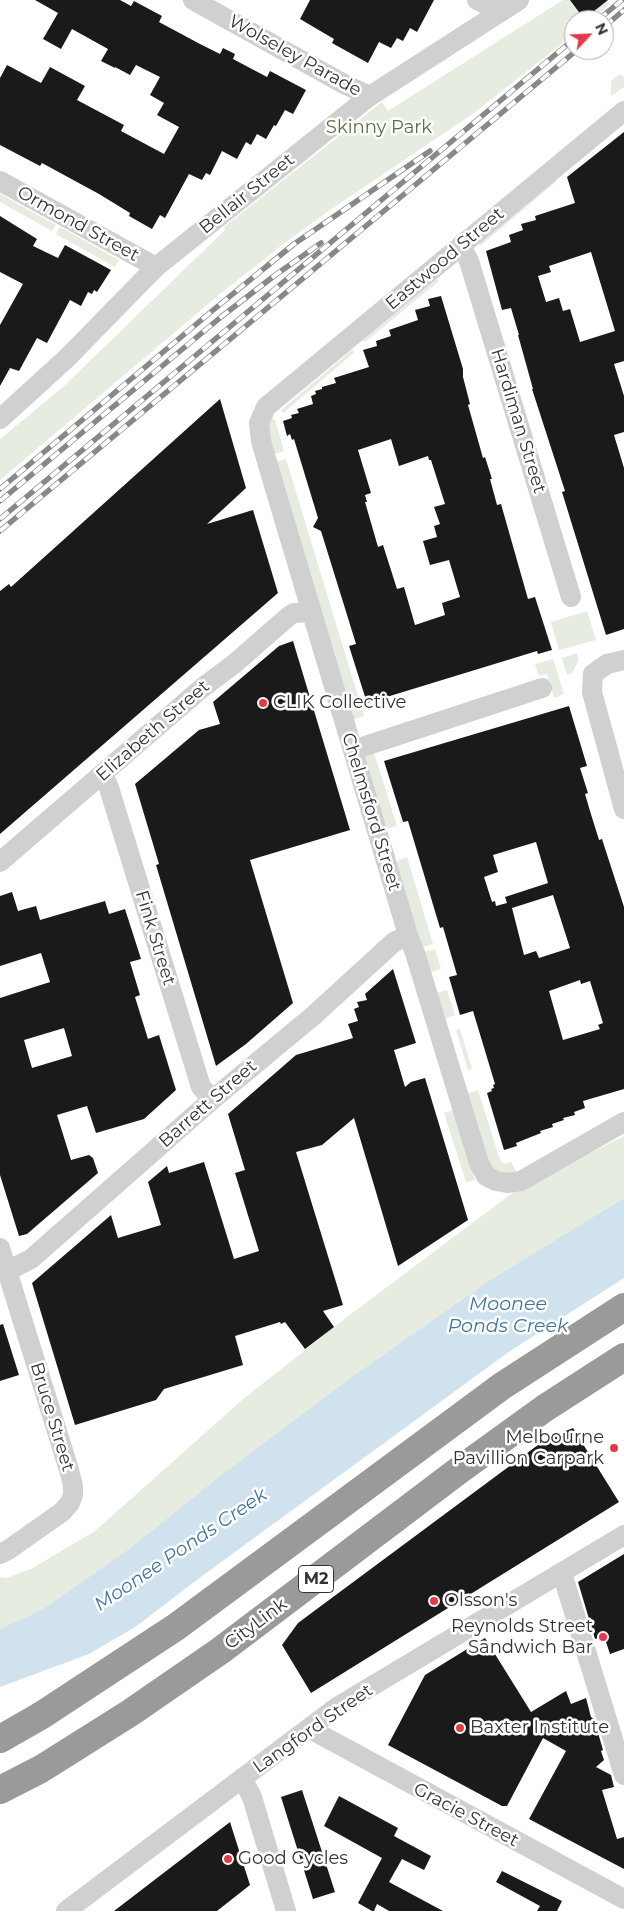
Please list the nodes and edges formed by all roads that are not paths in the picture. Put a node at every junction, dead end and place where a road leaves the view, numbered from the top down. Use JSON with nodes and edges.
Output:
{"nodes":[{"id":1,"x":193,"y":0,"type":"edge"},
{"id":2,"x":477,"y":0,"type":"edge"},
{"id":3,"x":519,"y":0,"type":"edge"},
{"id":4,"x":501,"y":12,"type":"junction"},
{"id":5,"x":370,"y":96,"type":"junction"},
{"id":6,"x":624,"y":111,"type":"edge"},
{"id":7,"x":0,"y":182,"type":"edge"},
{"id":8,"x":461,"y":246,"type":"junction"},
{"id":9,"x":156,"y":267,"type":"junction"},
{"id":10,"x":266,"y":407,"type":"joint"},
{"id":11,"x":0,"y":419,"type":"edge"},
{"id":12,"x":571,"y":597,"type":"dead end"},
{"id":13,"x":311,"y":612,"type":"junction"},
{"id":14,"x":624,"y":660,"type":"edge"},
{"id":15,"x":542,"y":688,"type":"dead end"},
{"id":16,"x":353,"y":750,"type":"junction"},
{"id":17,"x":103,"y":774,"type":"junction"},
{"id":18,"x":624,"y":809,"type":"edge"},
{"id":19,"x":0,"y":862,"type":"edge"},
{"id":20,"x":408,"y":935,"type":"junction"},
{"id":21,"x":213,"y":1099,"type":"junction"},
{"id":22,"x":624,"y":1122,"type":"edge"},
{"id":23,"x":0,"y":1248,"type":"edge"},
{"id":24,"x":7,"y":1271,"type":"junction"},
{"id":25,"x":624,"y":1307,"type":"edge"},
{"id":26,"x":624,"y":1357,"type":"edge"},
{"id":27,"x":624,"y":1535,"type":"edge"},
{"id":28,"x":0,"y":1554,"type":"edge"},
{"id":29,"x":562,"y":1572,"type":"junction"},
{"id":30,"x":310,"y":1729,"type":"junction"},
{"id":31,"x":0,"y":1739,"type":"edge"},
{"id":32,"x":624,"y":1776,"type":"edge"},
{"id":33,"x":242,"y":1778,"type":"junction"},
{"id":34,"x":0,"y":1790,"type":"edge"},
{"id":35,"x":624,"y":1899,"type":"edge"},
{"id":36,"x":66,"y":1911,"type":"edge"},
{"id":37,"x":286,"y":1911,"type":"edge"}],
"edges":[{"from":1,"to":5,"type":"street","name":"Wolseley Parade"},
{"from":2,"to":4,"type":"street"},
{"from":3,"to":4,"type":"street","name":"Bellair Street"},
{"from":4,"to":5,"type":"street","name":"Bellair Street"},
{"from":5,"to":9,"type":"street","name":"Bellair Street"},
{"from":6,"to":8,"type":"street","name":"Eastwood Street"},
{"from":7,"to":9,"type":"street","name":"Ormond Street"},
{"from":8,"to":10,"type":"street","name":"Eastwood Street"},
{"from":8,"to":12,"type":"street","name":"Hardiman Street"},
{"from":9,"to":11,"type":"street","name":"Bellair Street"},
{"from":10,"to":13,"type":"street","name":"Chelmsford Street"},
{"from":13,"to":16,"type":"street","name":"Chelmsford Street"},
{"from":13,"to":17,"type":"street","name":"Elizabeth Street"},
{"from":14,"to":18,"type":"street"},
{"from":15,"to":16,"type":"street"},
{"from":16,"to":20,"type":"street","name":"Chelmsford Street"},
{"from":17,"to":19,"type":"street","name":"Elizabeth Street"},
{"from":17,"to":21,"type":"street","name":"Fink Street"},
{"from":20,"to":21,"type":"street","name":"Barrett Street"},
{"from":20,"to":22,"type":"street","name":"Chelmsford Street"},
{"from":21,"to":24,"type":"street","name":"Barrett Street"},
{"from":23,"to":24,"type":"street","name":"Bruce Street"},
{"from":24,"to":28,"type":"street","name":"Bruce Street"},
{"from":25,"to":31,"type":"highway","number":"M2"},
{"from":26,"to":34,"type":"highway","name":"CityLink","number":"M2","bridge":true},
{"from":27,"to":29,"type":"street","name":"Langford Street"},
{"from":29,"to":30,"type":"street","name":"Langford Street"},
{"from":29,"to":32,"type":"street"},
{"from":30,"to":33,"type":"street","name":"Langford Street"},
{"from":30,"to":35,"type":"street","name":"Gracie Street"},
{"from":33,"to":36,"type":"street","name":"Langford Street"},
{"from":33,"to":37,"type":"street"}]}
